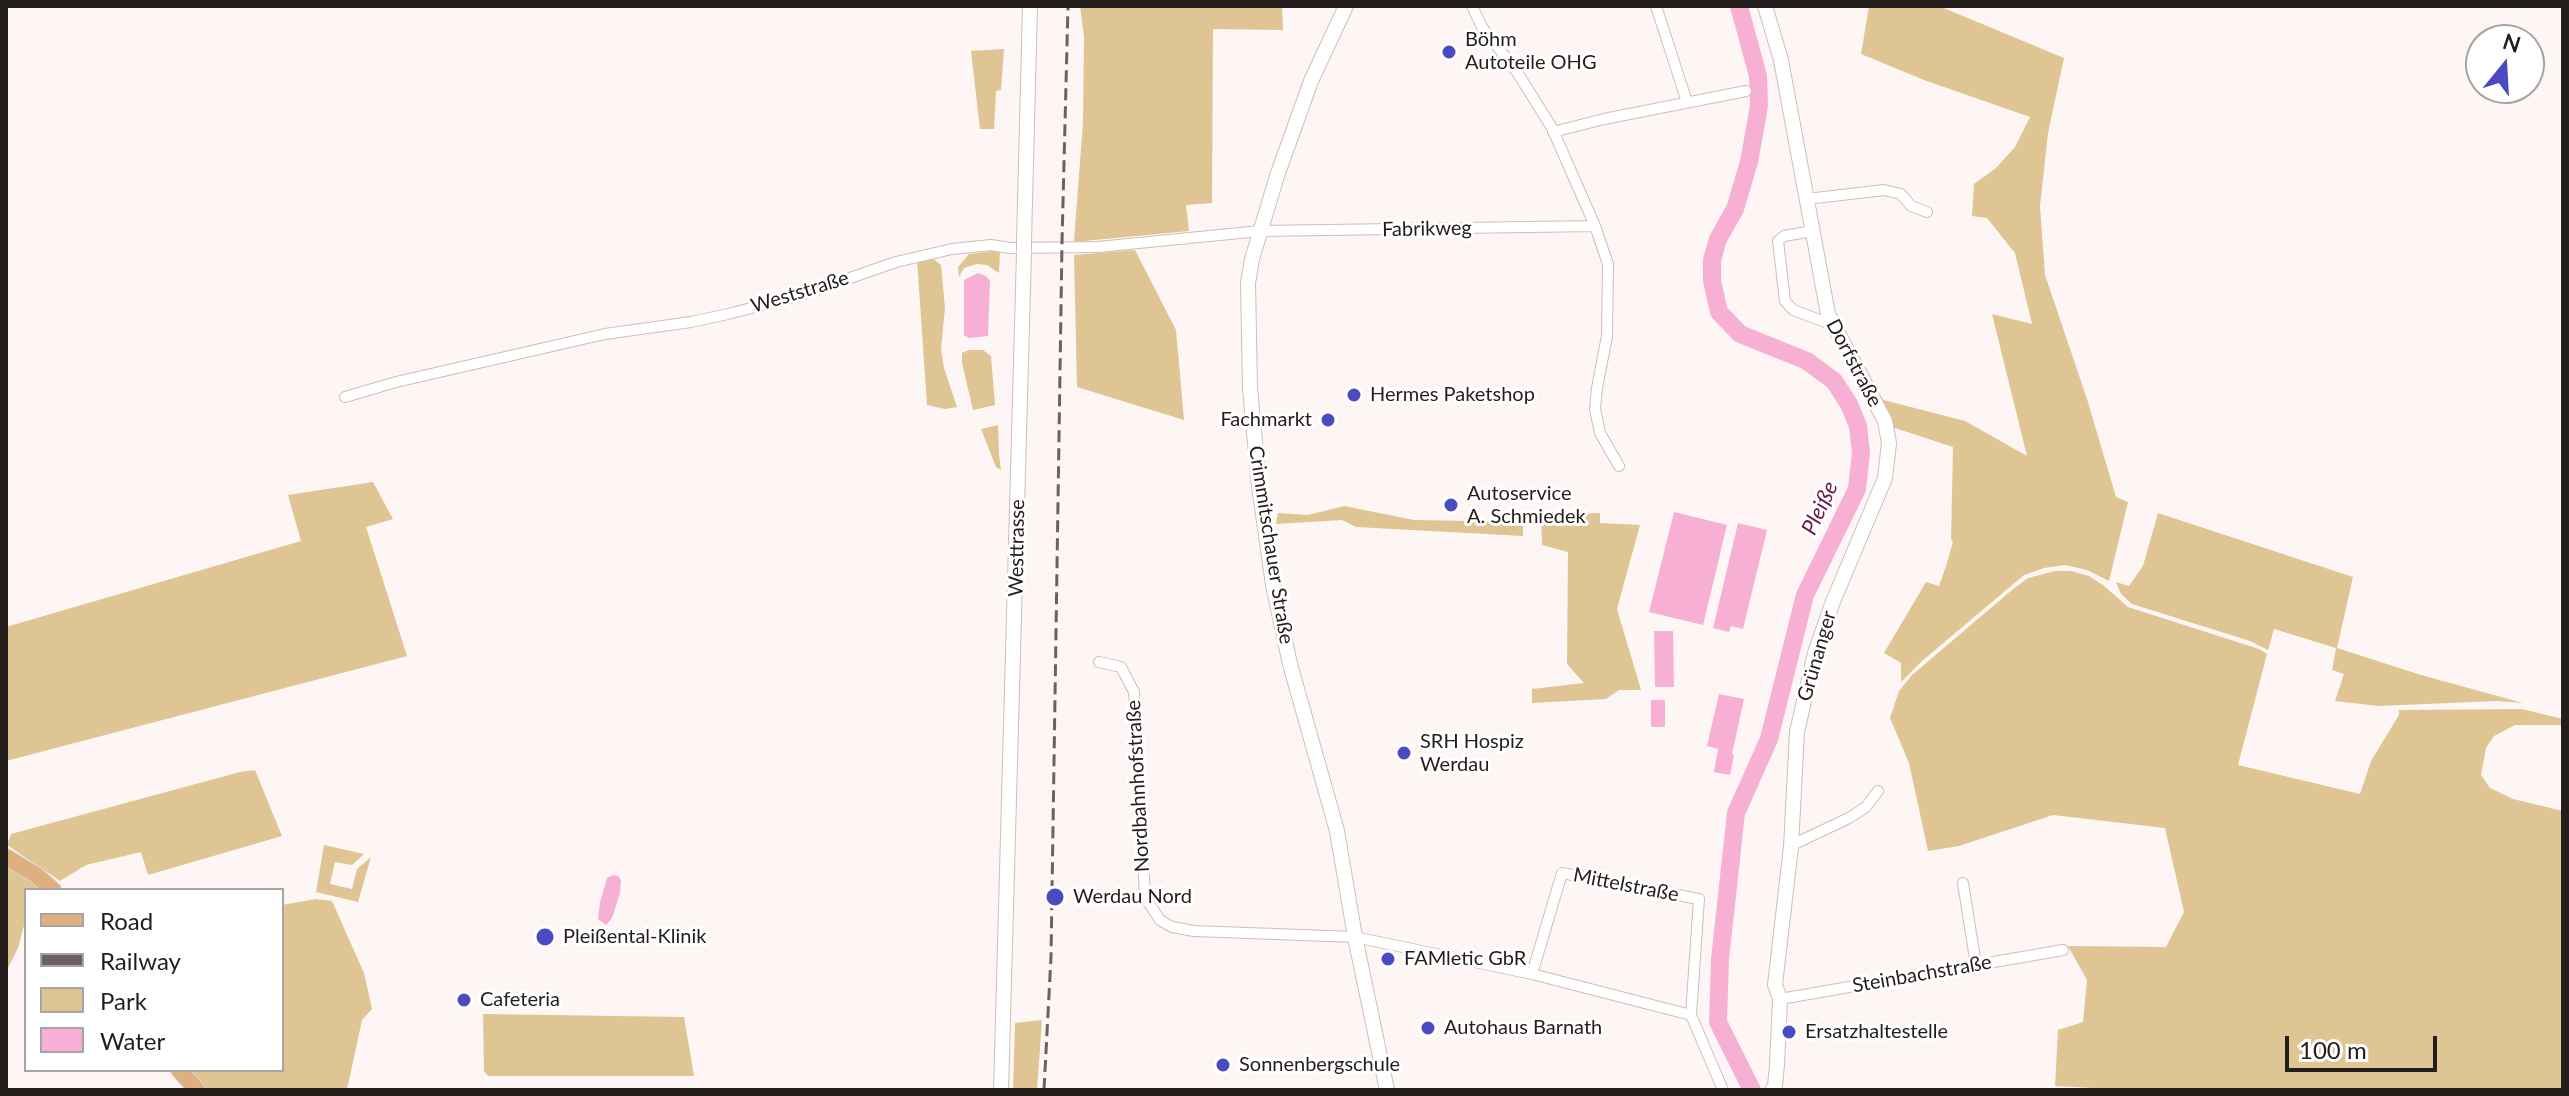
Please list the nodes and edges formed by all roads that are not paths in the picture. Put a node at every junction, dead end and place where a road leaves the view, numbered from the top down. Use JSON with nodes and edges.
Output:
{"nodes":[{"id":1,"x":1030,"y":6,"type":"edge"},
{"id":2,"x":1346,"y":6,"type":"edge"},
{"id":3,"x":1472,"y":6,"type":"edge"},
{"id":4,"x":1656,"y":6,"type":"edge"},
{"id":5,"x":1765,"y":6,"type":"edge"},
{"id":6,"x":1746,"y":91,"type":"dead end"},
{"id":7,"x":1687,"y":102,"type":"junction"},
{"id":8,"x":1553,"y":132,"type":"junction"},
{"id":9,"x":1807,"y":199,"type":"junction"},
{"id":10,"x":1927,"y":212,"type":"dead end"},
{"id":11,"x":1595,"y":226,"type":"junction"},
{"id":12,"x":1260,"y":231,"type":"junction"},
{"id":13,"x":1813,"y":231,"type":"junction"},
{"id":14,"x":1833,"y":325,"type":"junction"},
{"id":15,"x":345,"y":397,"type":"dead end"},
{"id":16,"x":1619,"y":466,"type":"dead end"},
{"id":17,"x":1885,"y":478,"type":"joint"},
{"id":18,"x":1099,"y":662,"type":"dead end"},
{"id":19,"x":1878,"y":791,"type":"dead end"},
{"id":20,"x":1792,"y":845,"type":"junction"},
{"id":21,"x":6,"y":857,"type":"edge"},
{"id":22,"x":1963,"y":883,"type":"dead end"},
{"id":23,"x":51,"y":888,"type":"edge"},
{"id":24,"x":1355,"y":937,"type":"junction"},
{"id":25,"x":2063,"y":950,"type":"dead end"},
{"id":26,"x":1976,"y":965,"type":"junction"},
{"id":27,"x":1532,"y":974,"type":"junction"},
{"id":28,"x":1780,"y":999,"type":"junction"},
{"id":29,"x":1691,"y":1015,"type":"junction"},
{"id":30,"x":181,"y":1072,"type":"edge"},
{"id":31,"x":1776,"y":1089,"type":"edge"},
{"id":32,"x":197,"y":1090,"type":"edge"},
{"id":33,"x":1001,"y":1090,"type":"edge"},
{"id":34,"x":1387,"y":1090,"type":"edge"},
{"id":35,"x":1723,"y":1090,"type":"edge"}],
"edges":[{"from":1,"to":33,"type":"street","name":"Westtrasse"},
{"from":2,"to":12,"type":"street","name":"Crimmitschauer Straße"},
{"from":3,"to":8,"type":"street"},
{"from":4,"to":7,"type":"street"},
{"from":5,"to":9,"type":"street","name":"Dorfstraße"},
{"from":6,"to":7,"type":"street"},
{"from":7,"to":8,"type":"street"},
{"from":8,"to":11,"type":"street"},
{"from":9,"to":10,"type":"street"},
{"from":9,"to":13,"type":"street","name":"Dorfstraße"},
{"from":11,"to":12,"type":"street","name":"Fabrikweg"},
{"from":11,"to":16,"type":"street"},
{"from":12,"to":15,"type":"street","name":"Weststraße"},
{"from":12,"to":24,"type":"street","name":"Crimmitschauer Straße"},
{"from":13,"to":14,"type":"street","name":"Dorfstraße"},
{"from":13,"to":14,"type":"street"},
{"from":14,"to":17,"type":"street","name":"Dorfstraße"},
{"from":17,"to":20,"type":"street","name":"Grünanger"},
{"from":18,"to":24,"type":"street","name":"Nordbahnhofstraße"},
{"from":19,"to":20,"type":"street"},
{"from":20,"to":28,"type":"street","name":"Grünanger"},
{"from":21,"to":23,"type":"main road"},
{"from":22,"to":26,"type":"street"},
{"from":24,"to":27,"type":"street","name":"Nordbahnhofstraße"},
{"from":24,"to":34,"type":"street","name":"Crimmitschauer Straße"},
{"from":25,"to":26,"type":"street","name":"Steinbachstraße"},
{"from":26,"to":28,"type":"street","name":"Steinbachstraße"},
{"from":27,"to":29,"type":"street","name":"Nordbahnhofstraße"},
{"from":27,"to":29,"type":"street","name":"Mittelstraße"},
{"from":28,"to":31,"type":"street","name":"Grünanger"},
{"from":29,"to":35,"type":"street"},
{"from":30,"to":32,"type":"main road"}]}
